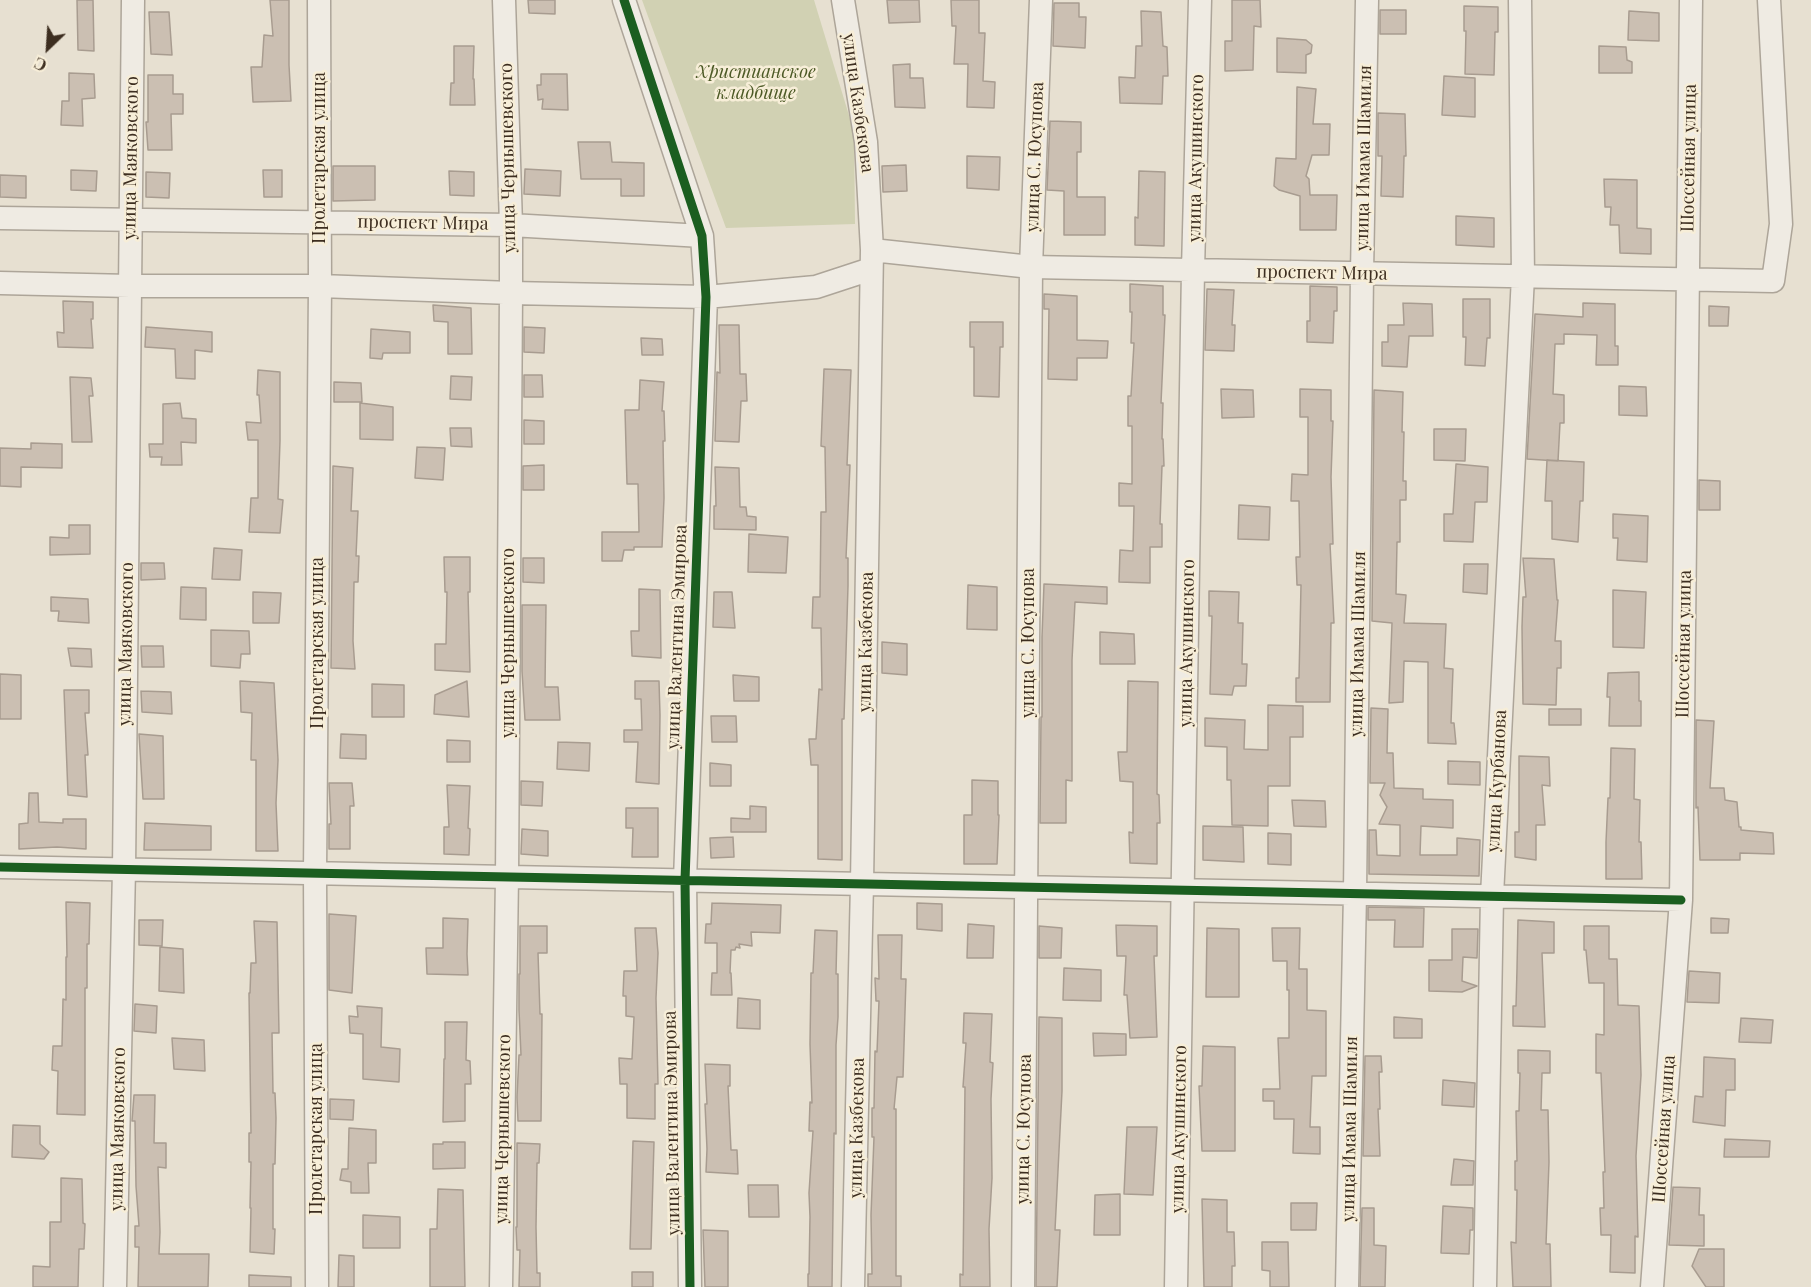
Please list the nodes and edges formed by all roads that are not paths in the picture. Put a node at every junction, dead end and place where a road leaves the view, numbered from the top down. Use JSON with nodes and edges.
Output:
{"nodes":[{"id":1,"x":133,"y":0,"type":"edge"},
{"id":2,"x":319,"y":0,"type":"edge"},
{"id":3,"x":504,"y":0,"type":"edge"},
{"id":4,"x":624,"y":0,"type":"edge"},
{"id":5,"x":843,"y":0,"type":"edge"},
{"id":6,"x":1041,"y":0,"type":"edge"},
{"id":7,"x":1200,"y":0,"type":"edge"},
{"id":8,"x":1367,"y":0,"type":"edge"},
{"id":9,"x":1520,"y":0,"type":"edge"},
{"id":10,"x":1691,"y":0,"type":"edge"},
{"id":11,"x":1769,"y":0,"type":"edge"},
{"id":12,"x":0,"y":218,"type":"edge"},
{"id":13,"x":131,"y":221,"type":"junction"},
{"id":14,"x":320,"y":222,"type":"junction"},
{"id":15,"x":511,"y":225,"type":"junction"},
{"id":16,"x":702,"y":236,"type":"junction"},
{"id":17,"x":871,"y":260,"type":"junction"},
{"id":18,"x":1031,"y":267,"type":"junction"},
{"id":19,"x":1193,"y":270,"type":"junction"},
{"id":20,"x":1362,"y":273,"type":"junction"},
{"id":21,"x":1522,"y":276,"type":"junction"},
{"id":22,"x":1688,"y":279,"type":"junction"},
{"id":23,"x":0,"y":283,"type":"edge"},
{"id":24,"x":130,"y":286,"type":"junction"},
{"id":25,"x":320,"y":286,"type":"junction"},
{"id":26,"x":511,"y":293,"type":"junction"},
{"id":27,"x":706,"y":297,"type":"junction"},
{"id":28,"x":0,"y":867,"type":"edge"},
{"id":29,"x":124,"y":869,"type":"junction"},
{"id":30,"x":315,"y":873,"type":"junction"},
{"id":31,"x":507,"y":876,"type":"junction"},
{"id":32,"x":685,"y":880,"type":"junction"},
{"id":33,"x":862,"y":883,"type":"junction"},
{"id":34,"x":1027,"y":886,"type":"junction"},
{"id":35,"x":1183,"y":890,"type":"junction"},
{"id":36,"x":1355,"y":893,"type":"junction"},
{"id":37,"x":1492,"y":896,"type":"junction"},
{"id":38,"x":1681,"y":900,"type":"junction"},
{"id":39,"x":115,"y":1287,"type":"edge"},
{"id":40,"x":317,"y":1287,"type":"edge"},
{"id":41,"x":501,"y":1287,"type":"edge"},
{"id":42,"x":690,"y":1287,"type":"edge"},
{"id":43,"x":853,"y":1287,"type":"edge"},
{"id":44,"x":1023,"y":1287,"type":"edge"},
{"id":45,"x":1176,"y":1287,"type":"edge"},
{"id":46,"x":1347,"y":1287,"type":"edge"},
{"id":47,"x":1485,"y":1287,"type":"edge"},
{"id":48,"x":1652,"y":1287,"type":"edge"}],
"edges":[{"from":1,"to":13,"type":"street","name":"улица Маяковского"},
{"from":2,"to":14,"type":"street","name":"Пролетарская улица"},
{"from":3,"to":15,"type":"street","name":"улица Чернышевского"},
{"from":4,"to":16,"type":"street","name":"улица Валентина Эмирова"},
{"from":5,"to":17,"type":"street","name":"улица Казбекова"},
{"from":6,"to":18,"type":"street","name":"улица С. Юсупова"},
{"from":7,"to":19,"type":"street","name":"улица Акушинского"},
{"from":8,"to":20,"type":"street","name":"улица Имама Шамиля"},
{"from":9,"to":21,"type":"street","name":"улица Курбанова"},
{"from":10,"to":22,"type":"street","name":"Шоссейная улица"},
{"from":11,"to":22,"type":"street","name":"проспект Мира"},
{"from":12,"to":13,"type":"street","name":"проспект Мира"},
{"from":13,"to":14,"type":"street","name":"проспект Мира"},
{"from":13,"to":24,"type":"street","name":"улица Маяковского"},
{"from":14,"to":15,"type":"street","name":"проспект Мира"},
{"from":14,"to":25,"type":"street","name":"Пролетарская улица"},
{"from":15,"to":16,"type":"street","name":"проспект Мира"},
{"from":15,"to":26,"type":"street","name":"улица Чернышевского"},
{"from":16,"to":27,"type":"street","name":"улица Валентина Эмирова"},
{"from":17,"to":18,"type":"street","name":"проспект Мира"},
{"from":17,"to":27,"type":"street"},
{"from":17,"to":33,"type":"street","name":"улица Казбекова"},
{"from":18,"to":19,"type":"street","name":"проспект Мира"},
{"from":18,"to":34,"type":"street","name":"улица С. Юсупова"},
{"from":19,"to":20,"type":"street","name":"проспект Мира"},
{"from":19,"to":35,"type":"street","name":"улица Акушинского"},
{"from":20,"to":21,"type":"street","name":"проспект Мира"},
{"from":20,"to":36,"type":"street","name":"улица Имама Шамиля"},
{"from":21,"to":22,"type":"street","name":"проспект Мира"},
{"from":21,"to":37,"type":"street","name":"улица Курбанова"},
{"from":22,"to":38,"type":"street","name":"Шоссейная улица"},
{"from":23,"to":24,"type":"street"},
{"from":24,"to":25,"type":"street"},
{"from":24,"to":29,"type":"street","name":"улица Маяковского"},
{"from":25,"to":26,"type":"street"},
{"from":25,"to":30,"type":"street","name":"Пролетарская улица"},
{"from":26,"to":27,"type":"street"},
{"from":26,"to":31,"type":"street","name":"улица Чернышевского"},
{"from":27,"to":32,"type":"street","name":"улица Валентина Эмирова"},
{"from":28,"to":29,"type":"street"},
{"from":29,"to":30,"type":"street"},
{"from":29,"to":39,"type":"street","name":"улица Маяковского"},
{"from":30,"to":31,"type":"street"},
{"from":30,"to":40,"type":"street","name":"Пролетарская улица"},
{"from":31,"to":32,"type":"street"},
{"from":31,"to":41,"type":"street","name":"улица Чернышевского"},
{"from":32,"to":33,"type":"street"},
{"from":32,"to":42,"type":"street","name":"улица Валентина Эмирова"},
{"from":33,"to":34,"type":"street"},
{"from":33,"to":43,"type":"street","name":"улица Казбекова"},
{"from":34,"to":35,"type":"street"},
{"from":34,"to":44,"type":"street","name":"улица С. Юсупова"},
{"from":35,"to":36,"type":"street"},
{"from":35,"to":45,"type":"street","name":"улица Акушинского"},
{"from":36,"to":37,"type":"street"},
{"from":36,"to":46,"type":"street","name":"улица Имама Шамиля"},
{"from":37,"to":38,"type":"street"},
{"from":37,"to":47,"type":"street","name":"улица Курбанова"},
{"from":38,"to":48,"type":"street","name":"Шоссейная улица"}]}
